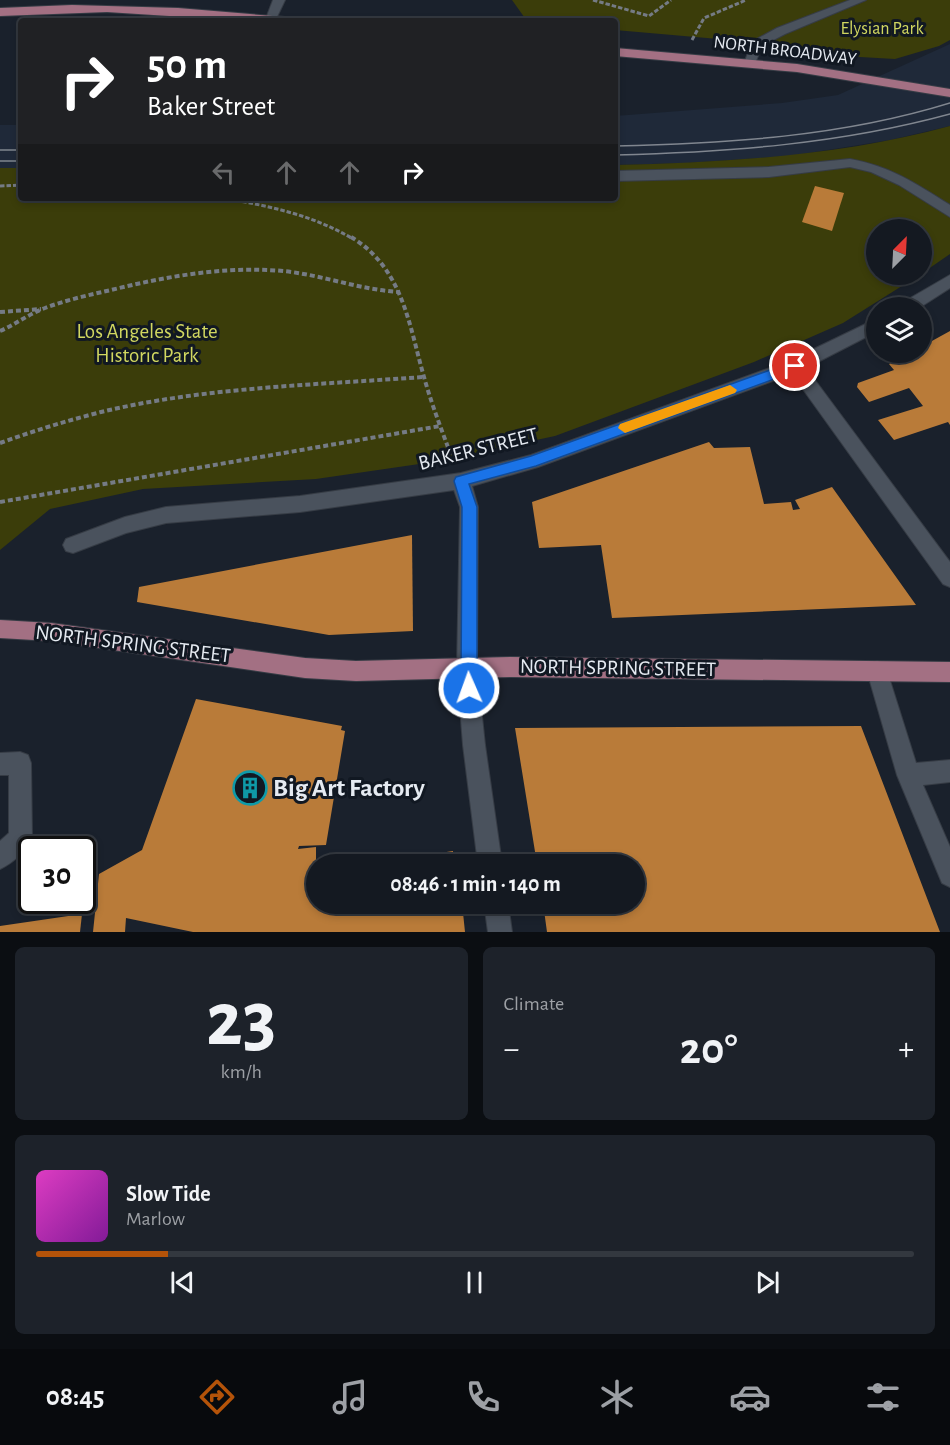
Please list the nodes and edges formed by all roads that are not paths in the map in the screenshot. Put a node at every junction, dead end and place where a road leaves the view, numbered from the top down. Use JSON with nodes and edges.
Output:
{"nodes":[{"id":1,"x":6,"y":0,"type":"edge"},
{"id":2,"x":279,"y":0,"type":"edge"},
{"id":3,"x":860,"y":0,"type":"edge"},
{"id":4,"x":0,"y":10,"type":"edge"},
{"id":5,"x":249,"y":18,"type":"edge"},
{"id":6,"x":271,"y":18,"type":"edge"},
{"id":7,"x":618,"y":52,"type":"edge"},
{"id":8,"x":750,"y":63,"type":"junction"},
{"id":9,"x":950,"y":93,"type":"edge"},
{"id":10,"x":618,"y":176,"type":"edge"},
{"id":11,"x":950,"y":212,"type":"edge"},
{"id":12,"x":950,"y":281,"type":"edge"},
{"id":13,"x":924,"y":297,"type":"edge"},
{"id":14,"x":866,"y":330,"type":"edge"},
{"id":15,"x":795,"y":366,"type":"junction"},
{"id":16,"x":461,"y":481,"type":"junction"},
{"id":17,"x":73,"y":545,"type":"dead end"},
{"id":18,"x":950,"y":579,"type":"edge"},
{"id":19,"x":0,"y":629,"type":"edge"},
{"id":20,"x":467,"y":669,"type":"junction"},
{"id":21,"x":878,"y":671,"type":"junction"},
{"id":22,"x":950,"y":672,"type":"edge"},
{"id":23,"x":0,"y":764,"type":"edge"},
{"id":24,"x":950,"y":771,"type":"edge"},
{"id":25,"x":908,"y":775,"type":"junction"},
{"id":26,"x":489,"y":854,"type":"edge"},
{"id":27,"x":0,"y":857,"type":"edge"},
{"id":28,"x":950,"y":875,"type":"edge"},
{"id":29,"x":498,"y":914,"type":"edge"},
{"id":30,"x":500,"y":932,"type":"edge"}],
"edges":[{"from":1,"to":4,"type":"main road"},
{"from":2,"to":6,"type":"street"},
{"from":3,"to":8,"type":"street"},
{"from":4,"to":5,"type":"main road"},
{"from":7,"to":8,"type":"main road","name":"NORTH BROADWAY"},
{"from":8,"to":9,"type":"main road","name":"NORTH BROADWAY"},
{"from":10,"to":11,"type":"street"},
{"from":12,"to":13,"type":"street"},
{"from":14,"to":15,"type":"street","name":"BAKER STREET"},
{"from":15,"to":16,"type":"street","name":"BAKER STREET"},
{"from":15,"to":18,"type":"street"},
{"from":16,"to":17,"type":"street","name":"BAKER STREET"},
{"from":16,"to":20,"type":"street"},
{"from":19,"to":20,"type":"main road","name":"NORTH SPRING STREET"},
{"from":20,"to":21,"type":"main road","name":"NORTH SPRING STREET"},
{"from":20,"to":26,"type":"street"},
{"from":21,"to":22,"type":"main road","name":"NORTH SPRING STREET"},
{"from":21,"to":25,"type":"street"},
{"from":23,"to":27,"type":"street"},
{"from":24,"to":25,"type":"street"},
{"from":25,"to":28,"type":"street"},
{"from":29,"to":30,"type":"street"}]}
